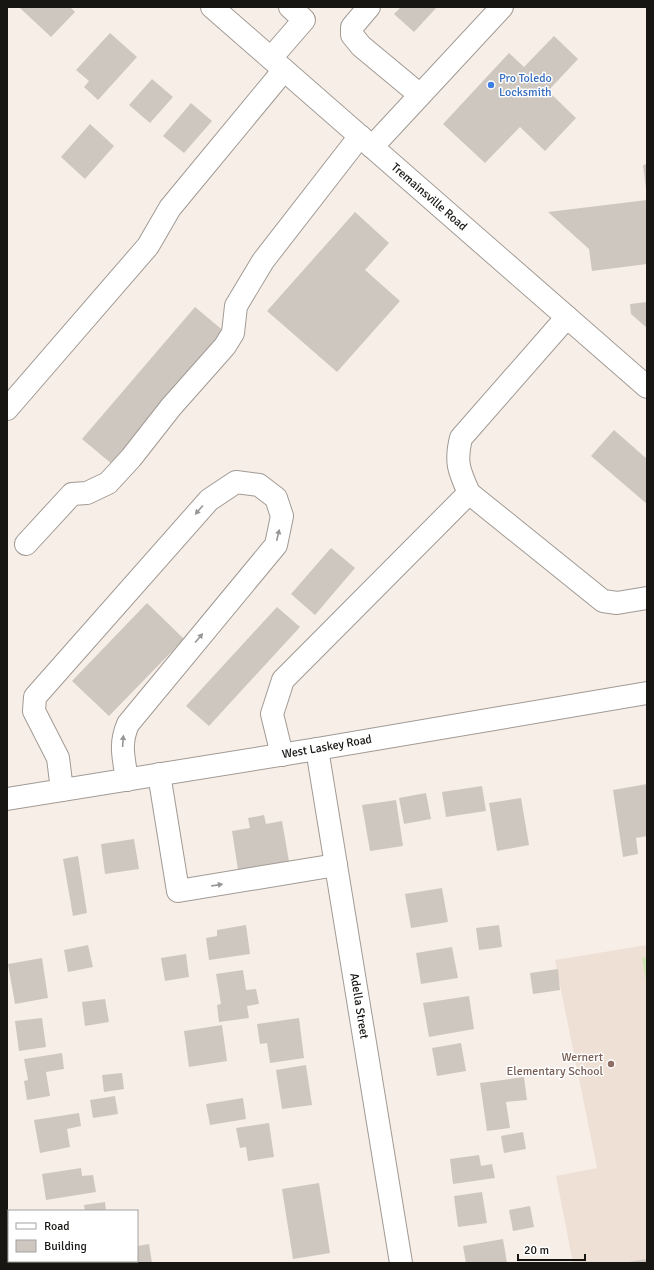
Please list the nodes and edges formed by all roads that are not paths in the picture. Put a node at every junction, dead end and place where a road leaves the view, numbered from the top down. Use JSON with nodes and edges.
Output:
{"nodes":[{"id":1,"x":212,"y":7,"type":"edge"},
{"id":2,"x":369,"y":7,"type":"edge"},
{"id":3,"x":502,"y":7,"type":"edge"},
{"id":4,"x":304,"y":11,"type":"edge"},
{"id":5,"x":277,"y":64,"type":"junction"},
{"id":6,"x":420,"y":95,"type":"junction"},
{"id":7,"x":366,"y":142,"type":"junction"},
{"id":8,"x":567,"y":317,"type":"junction"},
{"id":9,"x":647,"y":387,"type":"edge"},
{"id":10,"x":7,"y":409,"type":"edge"},
{"id":11,"x":469,"y":493,"type":"junction"},
{"id":12,"x":26,"y":544,"type":"dead end"},
{"id":13,"x":647,"y":598,"type":"edge"},
{"id":14,"x":647,"y":693,"type":"edge"},
{"id":15,"x":317,"y":749,"type":"junction"},
{"id":16,"x":282,"y":755,"type":"junction"},
{"id":17,"x":159,"y":774,"type":"junction"},
{"id":18,"x":127,"y":780,"type":"junction"},
{"id":19,"x":62,"y":790,"type":"junction"},
{"id":20,"x":7,"y":799,"type":"edge"},
{"id":21,"x":336,"y":865,"type":"junction"},
{"id":22,"x":7,"y":1259,"type":"edge"},
{"id":23,"x":8,"y":1263,"type":"edge"},
{"id":24,"x":401,"y":1263,"type":"edge"}],
"edges":[{"from":1,"to":5,"type":"street","name":"Tremainsville Road"},
{"from":2,"to":6,"type":"street"},
{"from":3,"to":6,"type":"street"},
{"from":4,"to":5,"type":"street"},
{"from":5,"to":7,"type":"street","name":"Tremainsville Road"},
{"from":5,"to":10,"type":"street"},
{"from":6,"to":7,"type":"street"},
{"from":7,"to":8,"type":"street","name":"Tremainsville Road"},
{"from":7,"to":12,"type":"street"},
{"from":8,"to":9,"type":"street","name":"Tremainsville Road"},
{"from":8,"to":11,"type":"street"},
{"from":11,"to":13,"type":"street"},
{"from":11,"to":16,"type":"street"},
{"from":14,"to":15,"type":"street","name":"West Laskey Road"},
{"from":15,"to":16,"type":"street","name":"West Laskey Road"},
{"from":15,"to":21,"type":"street","name":"Adella Street"},
{"from":16,"to":17,"type":"street","name":"West Laskey Road"},
{"from":17,"to":18,"type":"street","name":"West Laskey Road"},
{"from":17,"to":21,"type":"street","one_way":true},
{"from":18,"to":19,"type":"street","name":"West Laskey Road"},
{"from":18,"to":19,"type":"street","one_way":true},
{"from":19,"to":20,"type":"street","name":"West Laskey Road"},
{"from":21,"to":24,"type":"street","name":"Adella Street"},
{"from":22,"to":23,"type":"street"}]}
